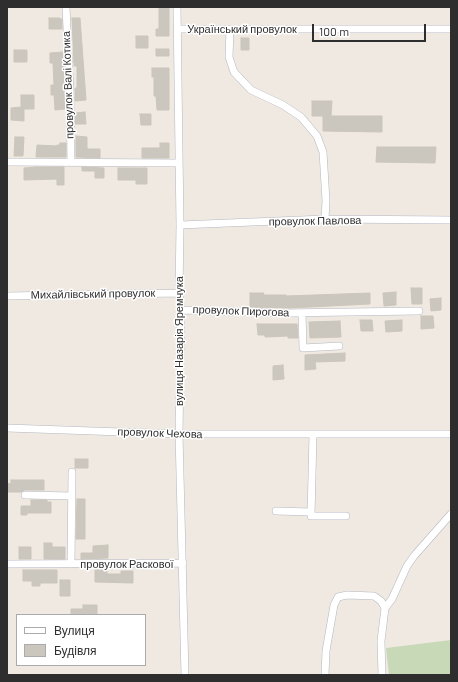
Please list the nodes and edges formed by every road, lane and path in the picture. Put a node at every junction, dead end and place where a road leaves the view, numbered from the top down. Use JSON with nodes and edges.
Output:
{"nodes":[{"id":1,"x":66,"y":7,"type":"edge"},
{"id":2,"x":177,"y":7,"type":"edge"},
{"id":3,"x":178,"y":29,"type":"junction"},
{"id":4,"x":451,"y":29,"type":"edge"},
{"id":5,"x":230,"y":30,"type":"junction"},
{"id":6,"x":7,"y":162,"type":"edge"},
{"id":7,"x":71,"y":162,"type":"junction"},
{"id":8,"x":179,"y":163,"type":"junction"},
{"id":9,"x":325,"y":219,"type":"junction"},
{"id":10,"x":451,"y":220,"type":"edge"},
{"id":11,"x":180,"y":225,"type":"junction"},
{"id":12,"x":179,"y":293,"type":"junction"},
{"id":13,"x":7,"y":296,"type":"edge"},
{"id":14,"x":181,"y":310,"type":"junction"},
{"id":15,"x":419,"y":311,"type":"dead end"},
{"id":16,"x":302,"y":313,"type":"junction"},
{"id":17,"x":339,"y":346,"type":"dead end"},
{"id":18,"x":7,"y":428,"type":"edge"},
{"id":19,"x":179,"y":434,"type":"junction"},
{"id":20,"x":313,"y":434,"type":"junction"},
{"id":21,"x":451,"y":434,"type":"edge"},
{"id":22,"x":72,"y":472,"type":"dead end"},
{"id":23,"x":25,"y":495,"type":"dead end"},
{"id":24,"x":72,"y":496,"type":"junction"},
{"id":25,"x":276,"y":511,"type":"dead end"},
{"id":26,"x":311,"y":512,"type":"junction"},
{"id":27,"x":451,"y":514,"type":"edge"},
{"id":28,"x":346,"y":516,"type":"dead end"},
{"id":29,"x":7,"y":564,"type":"edge"},
{"id":30,"x":71,"y":564,"type":"junction"},
{"id":31,"x":183,"y":564,"type":"junction"},
{"id":32,"x":385,"y":608,"type":"junction"},
{"id":33,"x":185,"y":675,"type":"edge"},
{"id":34,"x":325,"y":675,"type":"edge"},
{"id":35,"x":382,"y":675,"type":"edge"}],
"edges":[{"from":1,"to":7,"type":"street","name":"провулок Валі Котика"},
{"from":2,"to":3,"type":"street","name":"вулиця Назарія Яремчука"},
{"from":3,"to":5,"type":"street","name":"Український провулок"},
{"from":3,"to":8,"type":"street","name":"вулиця Назарія Яремчука"},
{"from":4,"to":5,"type":"street","name":"Український провулок"},
{"from":5,"to":9,"type":"street"},
{"from":6,"to":7,"type":"street"},
{"from":7,"to":8,"type":"street"},
{"from":8,"to":11,"type":"street","name":"вулиця Назарія Яремчука"},
{"from":9,"to":10,"type":"street","name":"провулок Павлова"},
{"from":9,"to":11,"type":"street","name":"провулок Павлова"},
{"from":11,"to":12,"type":"street","name":"вулиця Назарія Яремчука"},
{"from":12,"to":13,"type":"street","name":"Михайлівський провулок"},
{"from":12,"to":14,"type":"street","name":"вулиця Назарія Яремчука"},
{"from":14,"to":16,"type":"street","name":"провулок Пирогова"},
{"from":14,"to":19,"type":"street","name":"вулиця Назарія Яремчука"},
{"from":15,"to":16,"type":"street","name":"провулок Пирогова"},
{"from":16,"to":17,"type":"street","name":"провулок Пирогова"},
{"from":18,"to":19,"type":"street","name":"провулок Чехова"},
{"from":19,"to":20,"type":"street","name":"провулок Чехова"},
{"from":19,"to":31,"type":"street","name":"вулиця Назарія Яремчука"},
{"from":20,"to":21,"type":"street","name":"провулок Чехова"},
{"from":20,"to":26,"type":"street"},
{"from":22,"to":24,"type":"street","name":"провулок Раскової"},
{"from":23,"to":24,"type":"street"},
{"from":24,"to":30,"type":"street","name":"провулок Раскової"},
{"from":25,"to":26,"type":"street"},
{"from":26,"to":28,"type":"street"},
{"from":27,"to":32,"type":"street"},
{"from":29,"to":30,"type":"street","name":"провулок Раскової"},
{"from":30,"to":31,"type":"street","name":"провулок Раскової"},
{"from":31,"to":33,"type":"street","name":"вулиця Назарія Яремчука"},
{"from":32,"to":34,"type":"street"},
{"from":32,"to":35,"type":"street"}]}
